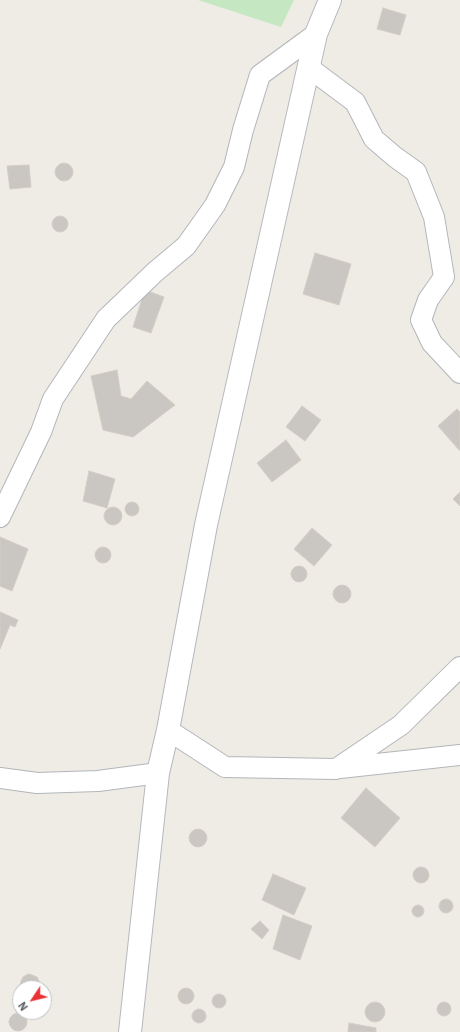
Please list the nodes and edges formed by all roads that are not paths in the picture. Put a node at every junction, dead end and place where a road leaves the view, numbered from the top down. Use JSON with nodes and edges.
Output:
{"nodes":[{"id":1,"x":330,"y":0,"type":"edge"},
{"id":2,"x":316,"y":34,"type":"junction"},
{"id":3,"x":308,"y":67,"type":"junction"},
{"id":4,"x":460,"y":373,"type":"edge"},
{"id":5,"x":0,"y":517,"type":"edge"},
{"id":6,"x":460,"y":668,"type":"edge"},
{"id":7,"x":168,"y":730,"type":"junction"},
{"id":8,"x":460,"y":754,"type":"edge"},
{"id":9,"x":336,"y":768,"type":"junction"},
{"id":10,"x":158,"y":773,"type":"junction"},
{"id":11,"x":0,"y":778,"type":"edge"},
{"id":12,"x":130,"y":1032,"type":"edge"}],
"edges":[{"from":1,"to":2,"type":"street"},
{"from":2,"to":3,"type":"street"},
{"from":2,"to":5,"type":"street"},
{"from":3,"to":4,"type":"street"},
{"from":3,"to":7,"type":"street"},
{"from":6,"to":9,"type":"street"},
{"from":7,"to":9,"type":"street"},
{"from":7,"to":10,"type":"street"},
{"from":8,"to":9,"type":"street"},
{"from":10,"to":11,"type":"street"},
{"from":10,"to":12,"type":"street"}]}
